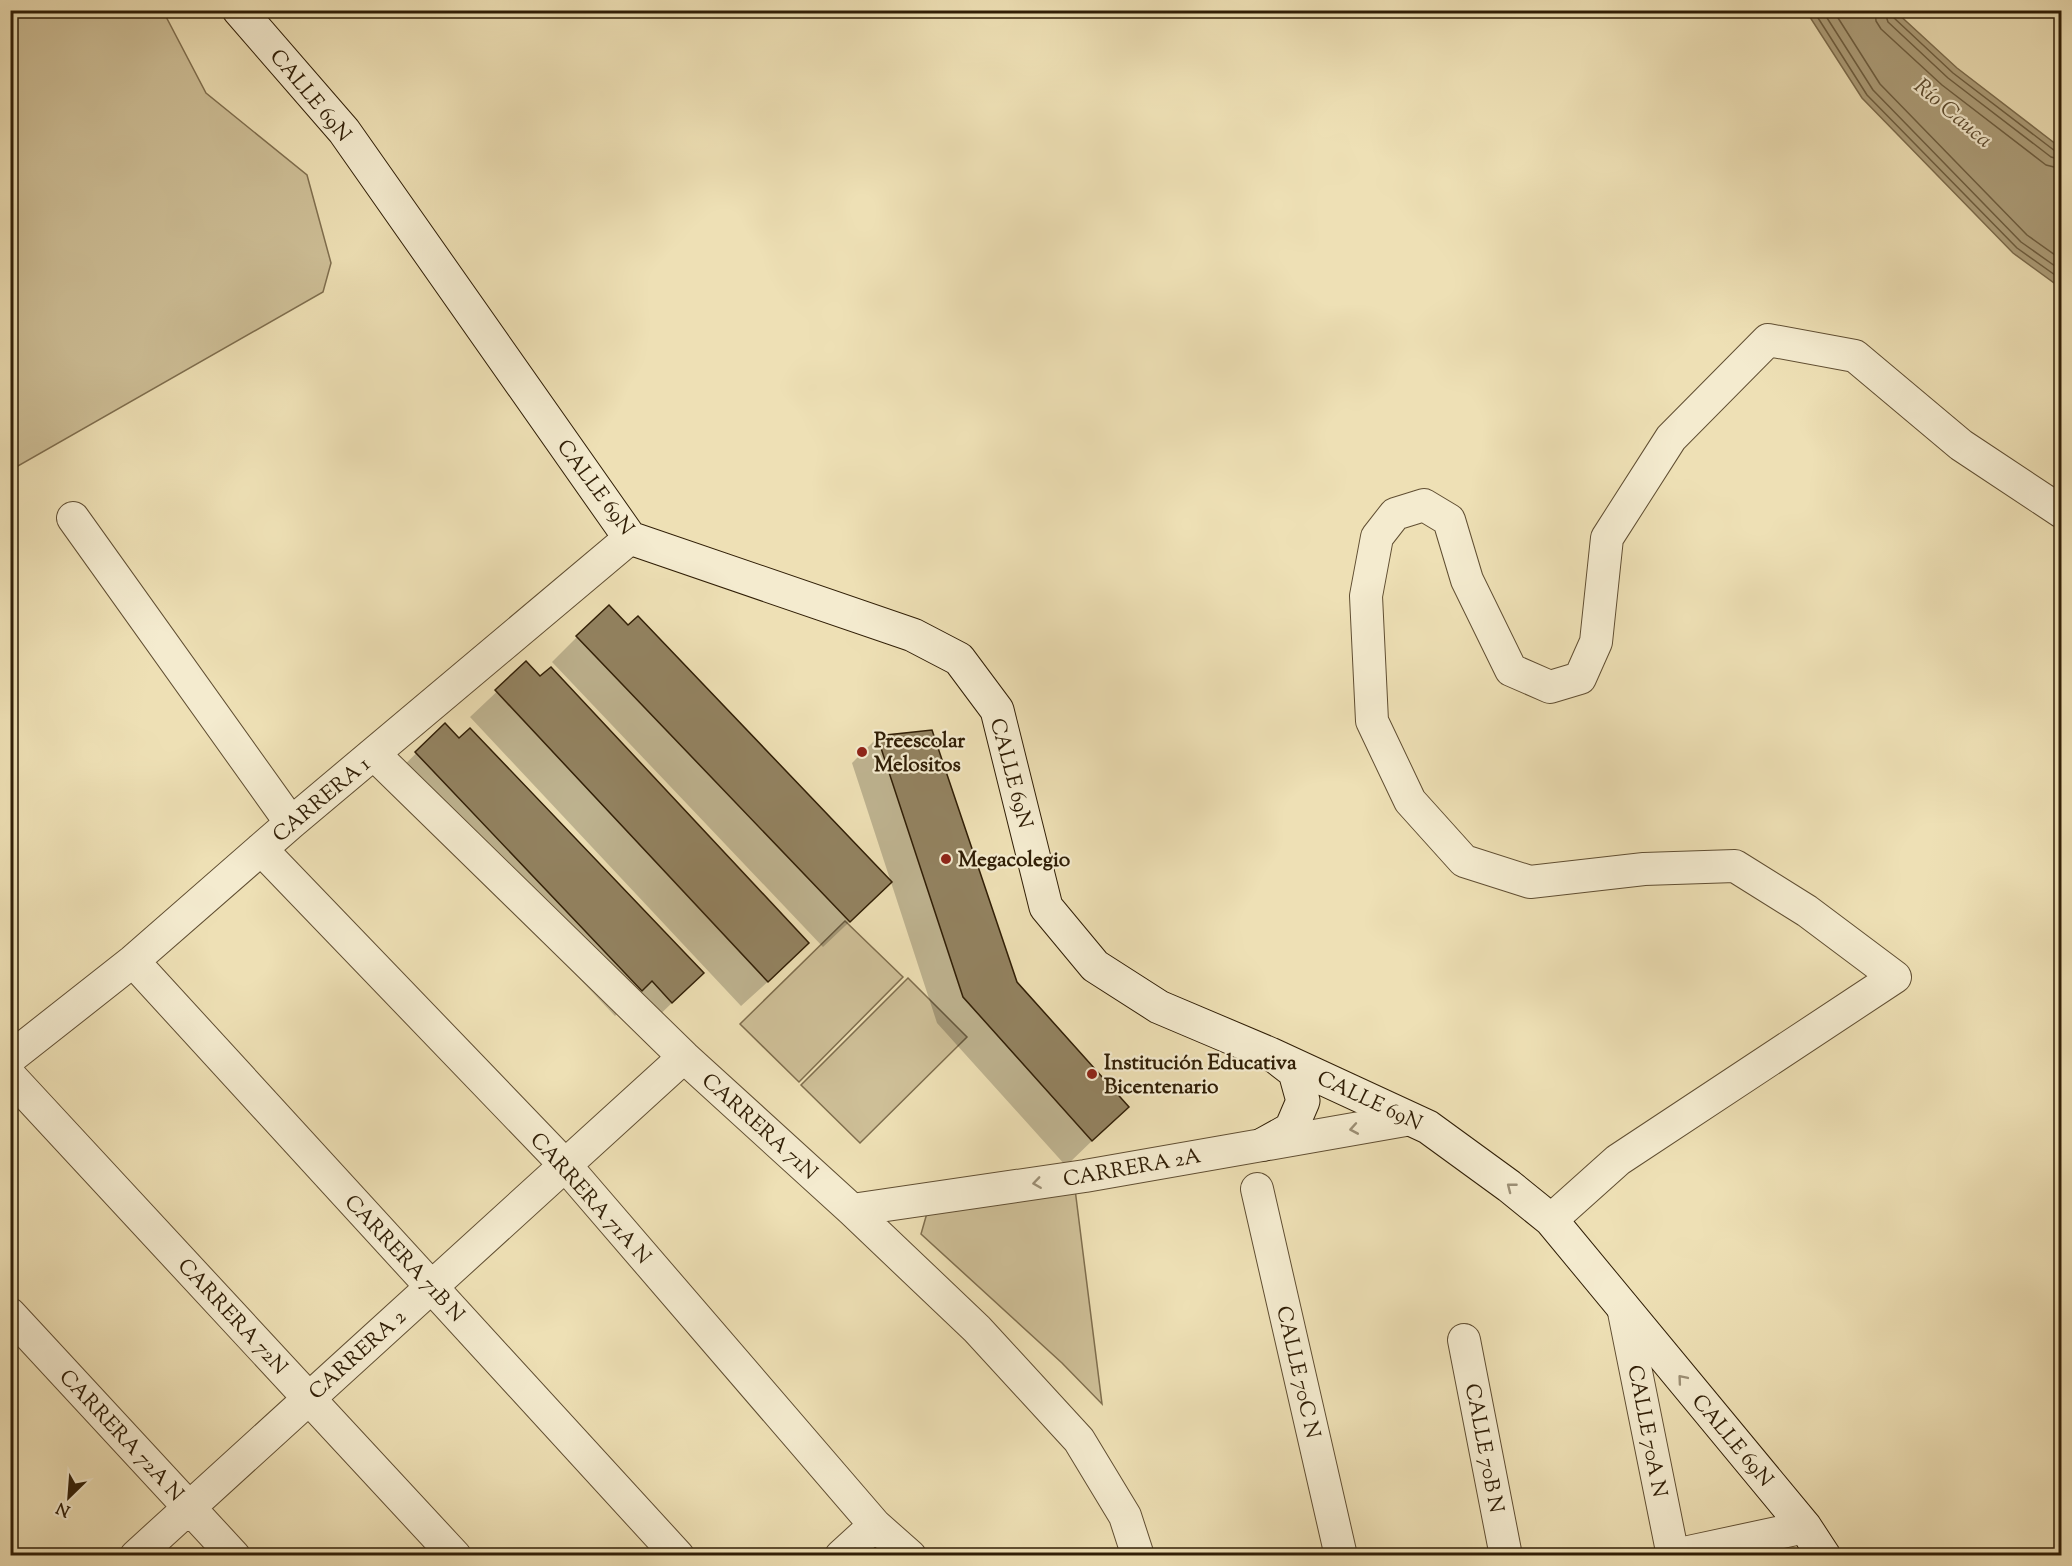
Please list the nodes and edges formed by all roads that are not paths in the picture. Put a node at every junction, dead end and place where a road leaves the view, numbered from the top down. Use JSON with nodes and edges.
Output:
{"nodes":[{"id":1,"x":239,"y":10,"type":"edge"},
{"id":2,"x":2061,"y":512,"type":"edge"},
{"id":3,"x":73,"y":519,"type":"dead end"},
{"id":4,"x":630,"y":538,"type":"junction"},
{"id":5,"x":374,"y":754,"type":"junction"},
{"id":6,"x":291,"y":823,"type":"junction"},
{"id":7,"x":261,"y":849,"type":"junction"},
{"id":8,"x":133,"y":961,"type":"junction"},
{"id":9,"x":1270,"y":1054,"type":"junction"},
{"id":10,"x":684,"y":1057,"type":"junction"},
{"id":11,"x":10,"y":1058,"type":"edge"},
{"id":12,"x":10,"y":1076,"type":"edge"},
{"id":13,"x":1411,"y":1119,"type":"junction"},
{"id":14,"x":1264,"y":1144,"type":"junction"},
{"id":15,"x":565,"y":1165,"type":"junction"},
{"id":16,"x":1257,"y":1190,"type":"dead end"},
{"id":17,"x":852,"y":1210,"type":"junction"},
{"id":18,"x":1551,"y":1220,"type":"junction"},
{"id":19,"x":431,"y":1287,"type":"junction"},
{"id":20,"x":1623,"y":1306,"type":"junction"},
{"id":21,"x":10,"y":1314,"type":"edge"},
{"id":22,"x":1464,"y":1340,"type":"dead end"},
{"id":23,"x":309,"y":1398,"type":"junction"},
{"id":24,"x":189,"y":1507,"type":"junction"},
{"id":25,"x":874,"y":1525,"type":"junction"},
{"id":26,"x":1805,"y":1527,"type":"junction"},
{"id":27,"x":1672,"y":1555,"type":"edge"},
{"id":28,"x":136,"y":1556,"type":"edge"},
{"id":29,"x":234,"y":1556,"type":"edge"},
{"id":30,"x":455,"y":1556,"type":"edge"},
{"id":31,"x":678,"y":1556,"type":"edge"},
{"id":32,"x":841,"y":1556,"type":"edge"},
{"id":33,"x":910,"y":1556,"type":"edge"},
{"id":34,"x":1138,"y":1556,"type":"edge"},
{"id":35,"x":1341,"y":1556,"type":"edge"},
{"id":36,"x":1506,"y":1556,"type":"edge"},
{"id":37,"x":1824,"y":1556,"type":"edge"}],
"edges":[{"from":1,"to":4,"type":"street","name":"CALLE 69N"},
{"from":2,"to":18,"type":"street"},
{"from":3,"to":6,"type":"street"},
{"from":4,"to":5,"type":"street","name":"CARRERA 1"},
{"from":4,"to":9,"type":"street","name":"CALLE 69N"},
{"from":5,"to":6,"type":"street","name":"CARRERA 1"},
{"from":5,"to":10,"type":"street","name":"CARRERA 71N"},
{"from":6,"to":7,"type":"street","name":"CARRERA 1"},
{"from":7,"to":8,"type":"street","name":"CARRERA 1"},
{"from":7,"to":15,"type":"street","name":"CARRERA 71A N"},
{"from":8,"to":11,"type":"street","name":"CARRERA 1"},
{"from":8,"to":19,"type":"street","name":"CARRERA 71B N"},
{"from":9,"to":13,"type":"street","name":"CALLE 69N"},
{"from":9,"to":14,"type":"street"},
{"from":10,"to":15,"type":"street","name":"CARRERA 2"},
{"from":10,"to":17,"type":"street","name":"CARRERA 71N"},
{"from":12,"to":23,"type":"street","name":"CARRERA 72N"},
{"from":13,"to":14,"type":"street","name":"CARRERA 2A","one_way":true},
{"from":18,"to":13,"type":"street","name":"CALLE 69N","one_way":true},
{"from":14,"to":17,"type":"street","name":"CARRERA 2A","one_way":true},
{"from":15,"to":19,"type":"street","name":"CARRERA 2"},
{"from":15,"to":25,"type":"street","name":"CARRERA 71A N"},
{"from":16,"to":35,"type":"street","name":"CALLE 70C N"},
{"from":17,"to":34,"type":"street","name":"CARRERA 71N"},
{"from":18,"to":20,"type":"street","name":"CALLE 69N"},
{"from":19,"to":23,"type":"street","name":"CARRERA 2"},
{"from":19,"to":31,"type":"street","name":"CARRERA 71B N"},
{"from":26,"to":20,"type":"street","name":"CALLE 69N","one_way":true},
{"from":20,"to":27,"type":"street","name":"CALLE 70A N"},
{"from":21,"to":24,"type":"street","name":"CARRERA 72A N"},
{"from":22,"to":36,"type":"street","name":"CALLE 70B N"},
{"from":23,"to":24,"type":"street","name":"CARRERA 2"},
{"from":23,"to":30,"type":"street","name":"CARRERA 72N"},
{"from":24,"to":28,"type":"street","name":"CARRERA 2"},
{"from":24,"to":29,"type":"street","name":"CARRERA 72A N"},
{"from":25,"to":32,"type":"street"},
{"from":25,"to":33,"type":"street","name":"CARRERA 71A N"},
{"from":26,"to":27,"type":"street"},
{"from":26,"to":37,"type":"street","name":"CALLE 69N"}]}
